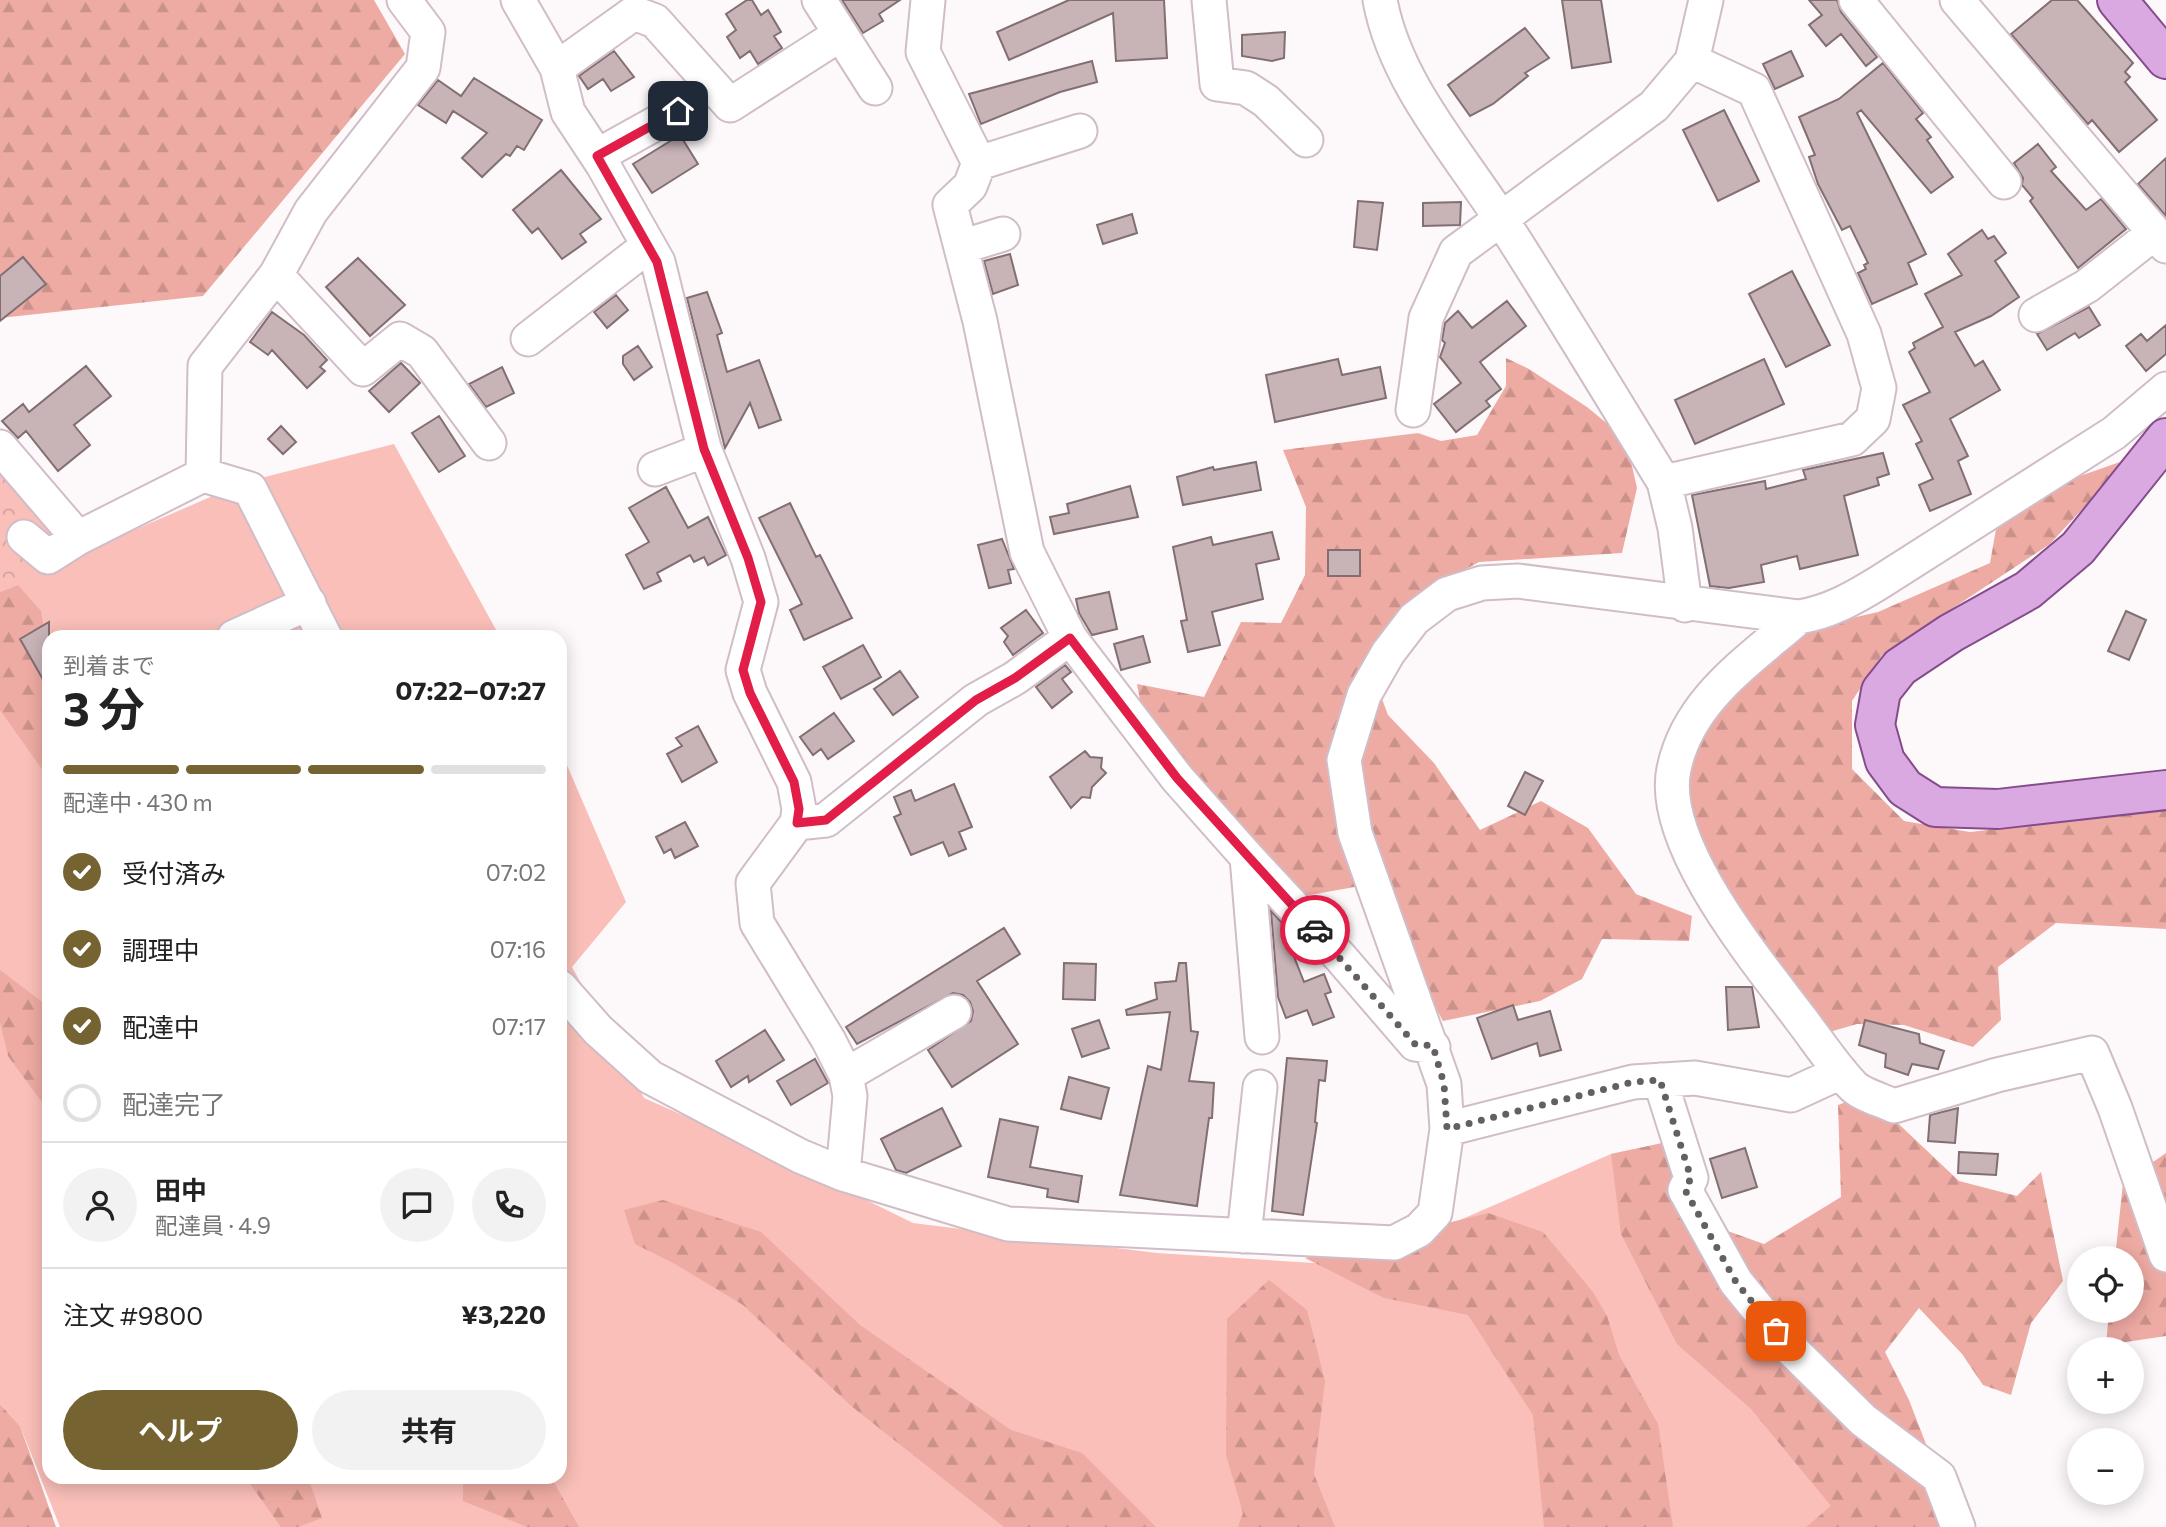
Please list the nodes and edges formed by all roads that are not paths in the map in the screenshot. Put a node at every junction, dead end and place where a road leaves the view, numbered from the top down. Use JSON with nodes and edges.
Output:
{"nodes":[{"id":1,"x":404,"y":0,"type":"edge"},
{"id":2,"x":518,"y":0,"type":"edge"},
{"id":3,"x":819,"y":0,"type":"edge"},
{"id":4,"x":928,"y":0,"type":"edge"},
{"id":5,"x":1209,"y":0,"type":"edge"},
{"id":6,"x":1380,"y":0,"type":"edge"},
{"id":7,"x":1706,"y":0,"type":"edge"},
{"id":8,"x":1856,"y":0,"type":"edge"},
{"id":9,"x":1957,"y":0,"type":"edge"},
{"id":10,"x":2117,"y":0,"type":"edge"},
{"id":11,"x":839,"y":35,"type":"junction"},
{"id":12,"x":2166,"y":60,"type":"edge"},
{"id":13,"x":1692,"y":61,"type":"junction"},
{"id":14,"x":557,"y":68,"type":"junction"},
{"id":15,"x":876,"y":88,"type":"dead end"},
{"id":16,"x":678,"y":111,"type":"dead end"},
{"id":17,"x":1080,"y":131,"type":"dead end"},
{"id":18,"x":1306,"y":140,"type":"dead end"},
{"id":19,"x":597,"y":156,"type":"junction"},
{"id":20,"x":979,"y":163,"type":"junction"},
{"id":21,"x":2004,"y":182,"type":"dead end"},
{"id":22,"x":1500,"y":218,"type":"junction"},
{"id":23,"x":1003,"y":234,"type":"dead end"},
{"id":24,"x":2159,"y":240,"type":"edge"},
{"id":25,"x":648,"y":246,"type":"junction"},
{"id":26,"x":961,"y":247,"type":"junction"},
{"id":27,"x":276,"y":275,"type":"junction"},
{"id":28,"x":2036,"y":315,"type":"dead end"},
{"id":29,"x":528,"y":339,"type":"dead end"},
{"id":30,"x":2166,"y":389,"type":"edge"},
{"id":31,"x":1413,"y":410,"type":"dead end"},
{"id":32,"x":2166,"y":438,"type":"edge"},
{"id":33,"x":489,"y":443,"type":"dead end"},
{"id":34,"x":0,"y":447,"type":"edge"},
{"id":35,"x":705,"y":450,"type":"junction"},
{"id":36,"x":655,"y":469,"type":"dead end"},
{"id":37,"x":203,"y":475,"type":"junction"},
{"id":38,"x":1664,"y":482,"type":"junction"},
{"id":39,"x":24,"y":537,"type":"dead end"},
{"id":40,"x":78,"y":538,"type":"junction"},
{"id":41,"x":309,"y":603,"type":"junction"},
{"id":42,"x":1685,"y":605,"type":"junction"},
{"id":43,"x":1799,"y":617,"type":"junction"},
{"id":44,"x":249,"y":630,"type":"edge"},
{"id":45,"x":322,"y":630,"type":"edge"},
{"id":46,"x":1070,"y":638,"type":"junction"},
{"id":47,"x":2166,"y":790,"type":"edge"},
{"id":48,"x":797,"y":823,"type":"junction"},
{"id":49,"x":1247,"y":857,"type":"junction"},
{"id":50,"x":567,"y":995,"type":"edge"},
{"id":51,"x":954,"y":1012,"type":"dead end"},
{"id":52,"x":1262,"y":1037,"type":"dead end"},
{"id":53,"x":1433,"y":1046,"type":"junction"},
{"id":54,"x":1841,"y":1072,"type":"junction"},
{"id":55,"x":846,"y":1075,"type":"junction"},
{"id":56,"x":1660,"y":1080,"type":"junction"},
{"id":57,"x":1259,"y":1087,"type":"dead end"},
{"id":58,"x":1447,"y":1129,"type":"junction"},
{"id":59,"x":843,"y":1174,"type":"junction"},
{"id":60,"x":1244,"y":1236,"type":"junction"},
{"id":61,"x":2166,"y":1255,"type":"edge"},
{"id":62,"x":1958,"y":1527,"type":"edge"}],
"edges":[{"from":1,"to":27,"type":"street"},
{"from":2,"to":14,"type":"street"},
{"from":3,"to":11,"type":"street"},
{"from":4,"to":20,"type":"street"},
{"from":5,"to":18,"type":"street"},
{"from":6,"to":22,"type":"street"},
{"from":7,"to":13,"type":"street"},
{"from":8,"to":21,"type":"street"},
{"from":9,"to":24,"type":"street"},
{"from":10,"to":12,"type":"main road"},
{"from":11,"to":14,"type":"street"},
{"from":11,"to":15,"type":"street"},
{"from":13,"to":22,"type":"street"},
{"from":13,"to":38,"type":"street"},
{"from":14,"to":19,"type":"street"},
{"from":16,"to":19,"type":"street"},
{"from":17,"to":20,"type":"street"},
{"from":19,"to":25,"type":"street"},
{"from":20,"to":26,"type":"street"},
{"from":22,"to":31,"type":"street"},
{"from":22,"to":38,"type":"street"},
{"from":23,"to":26,"type":"street"},
{"from":24,"to":28,"type":"street"},
{"from":25,"to":29,"type":"street"},
{"from":25,"to":35,"type":"street"},
{"from":26,"to":46,"type":"street"},
{"from":27,"to":33,"type":"street"},
{"from":27,"to":37,"type":"street"},
{"from":30,"to":43,"type":"street"},
{"from":32,"to":47,"type":"main road"},
{"from":34,"to":40,"type":"street"},
{"from":35,"to":36,"type":"street"},
{"from":35,"to":48,"type":"street"},
{"from":37,"to":40,"type":"street"},
{"from":37,"to":41,"type":"street"},
{"from":38,"to":42,"type":"street"},
{"from":39,"to":40,"type":"street"},
{"from":41,"to":44,"type":"street"},
{"from":41,"to":45,"type":"street"},
{"from":42,"to":43,"type":"street"},
{"from":42,"to":53,"type":"street"},
{"from":43,"to":54,"type":"street"},
{"from":46,"to":48,"type":"street"},
{"from":46,"to":49,"type":"street"},
{"from":48,"to":55,"type":"street"},
{"from":49,"to":52,"type":"street"},
{"from":49,"to":53,"type":"street"},
{"from":50,"to":59,"type":"street"},
{"from":51,"to":55,"type":"street"},
{"from":53,"to":58,"type":"street"},
{"from":54,"to":56,"type":"street"},
{"from":54,"to":61,"type":"street"},
{"from":55,"to":59,"type":"street"},
{"from":56,"to":58,"type":"street"},
{"from":56,"to":62,"type":"street"},
{"from":57,"to":60,"type":"street"},
{"from":58,"to":60,"type":"street"},
{"from":59,"to":60,"type":"street"}]}
